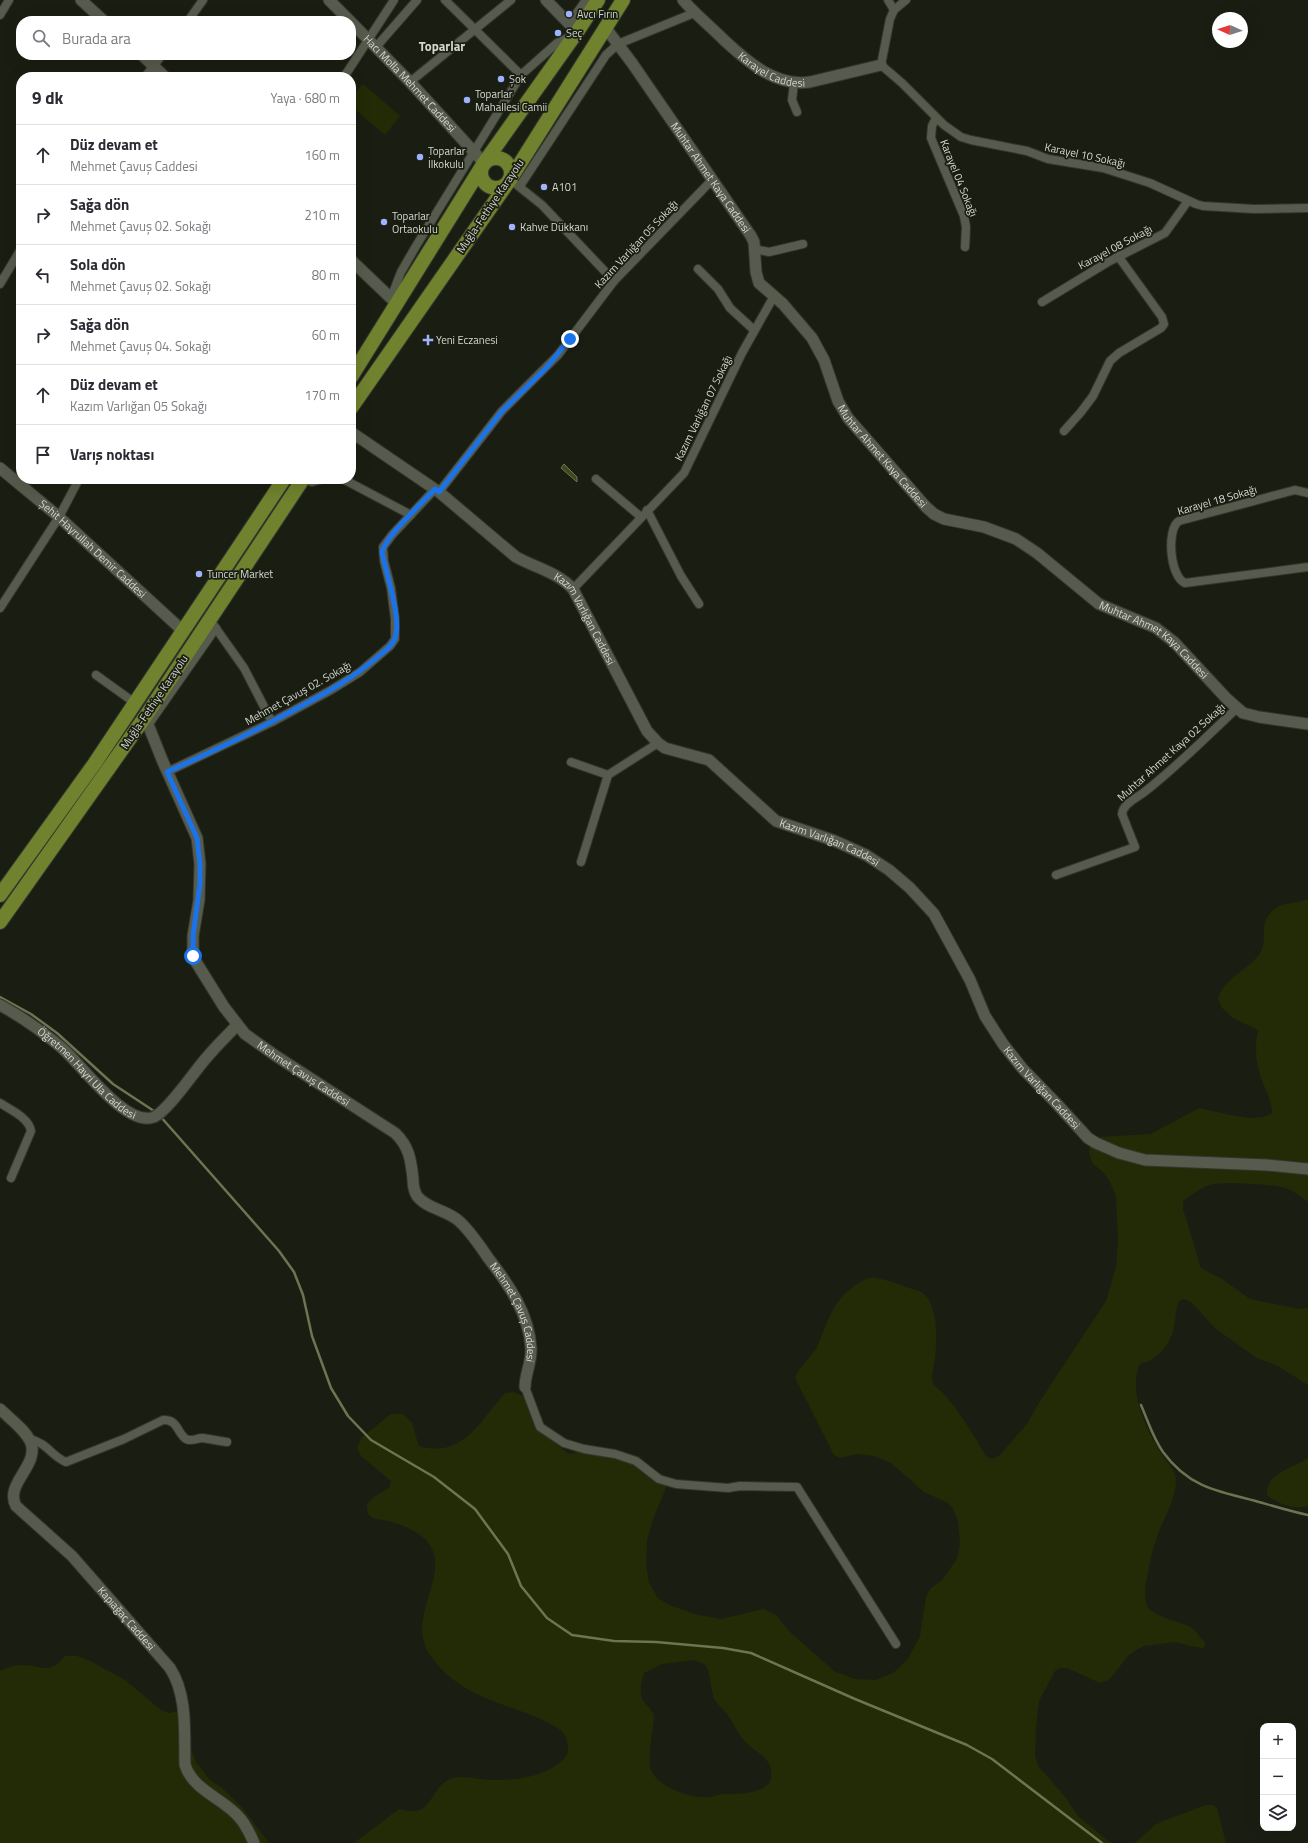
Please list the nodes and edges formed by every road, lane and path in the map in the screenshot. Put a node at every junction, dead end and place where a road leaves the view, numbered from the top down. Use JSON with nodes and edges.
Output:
{"nodes":[{"id":1,"x":9,"y":0,"type":"edge"},
{"id":2,"x":81,"y":0,"type":"edge"},
{"id":3,"x":203,"y":0,"type":"edge"},
{"id":4,"x":329,"y":0,"type":"edge"},
{"id":5,"x":394,"y":0,"type":"edge"},
{"id":6,"x":417,"y":0,"type":"edge"},
{"id":7,"x":445,"y":0,"type":"edge"},
{"id":8,"x":511,"y":0,"type":"edge"},
{"id":9,"x":546,"y":0,"type":"edge"},
{"id":10,"x":586,"y":0,"type":"edge"},
{"id":11,"x":598,"y":0,"type":"edge"},
{"id":12,"x":623,"y":0,"type":"edge"},
{"id":13,"x":683,"y":0,"type":"edge"},
{"id":14,"x":888,"y":0,"type":"edge"},
{"id":15,"x":906,"y":0,"type":"edge"},
{"id":16,"x":894,"y":10,"type":"junction"},
{"id":17,"x":694,"y":12,"type":"junction"},
{"id":18,"x":0,"y":15,"type":"edge"},
{"id":19,"x":99,"y":16,"type":"edge"},
{"id":20,"x":192,"y":16,"type":"edge"},
{"id":21,"x":344,"y":16,"type":"edge"},
{"id":22,"x":605,"y":27,"type":"junction"},
{"id":23,"x":356,"y":28,"type":"edge"},
{"id":24,"x":475,"y":28,"type":"junction"},
{"id":25,"x":573,"y":28,"type":"junction"},
{"id":26,"x":372,"y":44,"type":"junction"},
{"id":27,"x":618,"y":44,"type":"junction"},
{"id":28,"x":147,"y":60,"type":"edge"},
{"id":29,"x":158,"y":60,"type":"edge"},
{"id":30,"x":154,"y":66,"type":"junction"},
{"id":31,"x":881,"y":66,"type":"junction"},
{"id":32,"x":149,"y":72,"type":"edge"},
{"id":33,"x":160,"y":72,"type":"edge"},
{"id":34,"x":348,"y":72,"type":"edge"},
{"id":35,"x":521,"y":75,"type":"junction"},
{"id":36,"x":410,"y":82,"type":"junction"},
{"id":37,"x":794,"y":83,"type":"junction"},
{"id":38,"x":797,"y":112,"type":"dead end"},
{"id":39,"x":936,"y":118,"type":"junction"},
{"id":40,"x":474,"y":152,"type":"junction"},
{"id":41,"x":484,"y":163,"type":"junction"},
{"id":42,"x":713,"y":179,"type":"junction"},
{"id":43,"x":514,"y":184,"type":"junction"},
{"id":44,"x":1188,"y":201,"type":"junction"},
{"id":45,"x":1308,"y":208,"type":"edge"},
{"id":46,"x":803,"y":244,"type":"dead end"},
{"id":47,"x":965,"y":247,"type":"dead end"},
{"id":48,"x":754,"y":249,"type":"junction"},
{"id":49,"x":1118,"y":256,"type":"junction"},
{"id":50,"x":16,"y":257,"type":"edge"},
{"id":51,"x":356,"y":265,"type":"edge"},
{"id":52,"x":698,"y":269,"type":"dead end"},
{"id":53,"x":614,"y":280,"type":"junction"},
{"id":54,"x":0,"y":284,"type":"edge"},
{"id":55,"x":774,"y":296,"type":"junction"},
{"id":56,"x":394,"y":301,"type":"junction"},
{"id":57,"x":1042,"y":302,"type":"dead end"},
{"id":58,"x":754,"y":330,"type":"junction"},
{"id":59,"x":356,"y":368,"type":"edge"},
{"id":60,"x":356,"y":401,"type":"edge"},
{"id":61,"x":1064,"y":431,"type":"dead end"},
{"id":62,"x":356,"y":435,"type":"edge"},
{"id":63,"x":0,"y":468,"type":"edge"},
{"id":64,"x":596,"y":479,"type":"dead end"},
{"id":65,"x":16,"y":481,"type":"edge"},
{"id":66,"x":19,"y":484,"type":"edge"},
{"id":67,"x":76,"y":484,"type":"edge"},
{"id":68,"x":281,"y":484,"type":"edge"},
{"id":69,"x":300,"y":484,"type":"edge"},
{"id":70,"x":352,"y":484,"type":"edge"},
{"id":71,"x":437,"y":491,"type":"junction"},
{"id":72,"x":1308,"y":493,"type":"edge"},
{"id":73,"x":647,"y":510,"type":"junction"},
{"id":74,"x":411,"y":515,"type":"junction"},
{"id":75,"x":59,"y":517,"type":"junction"},
{"id":76,"x":641,"y":517,"type":"junction"},
{"id":77,"x":382,"y":552,"type":"joint"},
{"id":78,"x":1308,"y":567,"type":"edge"},
{"id":79,"x":573,"y":589,"type":"junction"},
{"id":80,"x":699,"y":604,"type":"dead end"},
{"id":81,"x":0,"y":608,"type":"edge"},
{"id":82,"x":213,"y":624,"type":"junction"},
{"id":83,"x":183,"y":631,"type":"junction"},
{"id":84,"x":96,"y":675,"type":"dead end"},
{"id":85,"x":135,"y":703,"type":"junction"},
{"id":86,"x":1237,"y":708,"type":"junction"},
{"id":87,"x":146,"y":721,"type":"junction"},
{"id":88,"x":272,"y":722,"type":"junction"},
{"id":89,"x":1308,"y":724,"type":"edge"},
{"id":90,"x":658,"y":743,"type":"junction"},
{"id":91,"x":571,"y":762,"type":"dead end"},
{"id":92,"x":167,"y":772,"type":"junction"},
{"id":93,"x":608,"y":775,"type":"junction"},
{"id":94,"x":581,"y":862,"type":"dead end"},
{"id":95,"x":1056,"y":875,"type":"dead end"},
{"id":96,"x":0,"y":895,"type":"edge"},
{"id":97,"x":0,"y":922,"type":"edge"},
{"id":98,"x":0,"y":1005,"type":"edge"},
{"id":99,"x":237,"y":1025,"type":"junction"},
{"id":100,"x":0,"y":1103,"type":"edge"},
{"id":101,"x":1308,"y":1169,"type":"edge"},
{"id":102,"x":11,"y":1178,"type":"dead end"},
{"id":103,"x":525,"y":1387,"type":"joint"},
{"id":104,"x":0,"y":1409,"type":"edge"},
{"id":105,"x":29,"y":1439,"type":"junction"},
{"id":106,"x":227,"y":1442,"type":"dead end"},
{"id":107,"x":896,"y":1644,"type":"dead end"},
{"id":108,"x":254,"y":1843,"type":"edge"}],
"edges":[{"from":1,"to":18,"type":"street"},
{"from":2,"to":19,"type":"street"},
{"from":3,"to":20,"type":"street"},
{"from":4,"to":21,"type":"street","name":"Hacı Molla Mehmet Caddesi"},
{"from":5,"to":26,"type":"street"},
{"from":6,"to":26,"type":"street"},
{"from":7,"to":24,"type":"street"},
{"from":8,"to":24,"type":"street"},
{"from":9,"to":25,"type":"street"},
{"from":10,"to":25,"type":"street"},
{"from":11,"to":25,"type":"highway"},
{"from":12,"to":22,"type":"highway","name":"Muğla-Fethiye Karayolu"},
{"from":13,"to":17,"type":"street","name":"Karayel Caddesi"},
{"from":14,"to":16,"type":"street"},
{"from":15,"to":16,"type":"street"},
{"from":16,"to":31,"type":"street"},
{"from":17,"to":27,"type":"street"},
{"from":17,"to":37,"type":"street","name":"Karayel Caddesi"},
{"from":22,"to":27,"type":"street","name":"Muhtar Ahmet Kaya Caddesi"},
{"from":22,"to":43,"type":"highway","name":"Muğla-Fethiye Karayolu"},
{"from":23,"to":26,"type":"street","name":"Hacı Molla Mehmet Caddesi"},
{"from":24,"to":35,"type":"street"},
{"from":24,"to":36,"type":"street"},
{"from":25,"to":35,"type":"street"},
{"from":25,"to":41,"type":"highway"},
{"from":26,"to":34,"type":"street"},
{"from":26,"to":36,"type":"street","name":"Hacı Molla Mehmet Caddesi"},
{"from":27,"to":42,"type":"street","name":"Muhtar Ahmet Kaya Caddesi"},
{"from":27,"to":43,"type":"street"},
{"from":28,"to":30,"type":"street"},
{"from":29,"to":30,"type":"street"},
{"from":30,"to":32,"type":"street"},
{"from":30,"to":33,"type":"street"},
{"from":31,"to":37,"type":"street","name":"Karayel Caddesi"},
{"from":31,"to":39,"type":"street","name":"Karayel 10 Sokağı"},
{"from":35,"to":40,"type":"street"},
{"from":36,"to":40,"type":"street","name":"Hacı Molla Mehmet Caddesi"},
{"from":37,"to":38,"type":"street"},
{"from":39,"to":44,"type":"street","name":"Karayel 10 Sokağı"},
{"from":39,"to":47,"type":"street","name":"Karayel 04 Sokağı"},
{"from":40,"to":41,"type":"street","name":"Hacı Molla Mehmet Caddesi"},
{"from":40,"to":56,"type":"street"},
{"from":41,"to":43,"type":"highway"},
{"from":41,"to":43,"type":"highway"},
{"from":41,"to":56,"type":"highway"},
{"from":42,"to":48,"type":"street","name":"Muhtar Ahmet Kaya Caddesi"},
{"from":42,"to":53,"type":"street","name":"Kazım Varlığan 05 Sokağı"},
{"from":43,"to":53,"type":"street"},
{"from":43,"to":60,"type":"highway","name":"Muğla-Fethiye Karayolu"},
{"from":44,"to":45,"type":"street","name":"Karayel 10 Sokağı"},
{"from":44,"to":49,"type":"street","name":"Karayel 08 Sokağı"},
{"from":46,"to":48,"type":"street"},
{"from":48,"to":55,"type":"street","name":"Muhtar Ahmet Kaya Caddesi"},
{"from":49,"to":57,"type":"street","name":"Karayel 08 Sokağı"},
{"from":49,"to":61,"type":"street"},
{"from":50,"to":54,"type":"street"},
{"from":51,"to":56,"type":"street"},
{"from":52,"to":58,"type":"street"},
{"from":53,"to":71,"type":"street","name":"Kazım Varlığan 05 Sokağı"},
{"from":55,"to":58,"type":"street","name":"Kazım Varlığan 07 Sokağı"},
{"from":55,"to":86,"type":"street","name":"Muhtar Ahmet Kaya Caddesi"},
{"from":56,"to":59,"type":"highway"},
{"from":58,"to":73,"type":"street","name":"Kazım Varlığan 07 Sokağı"},
{"from":62,"to":71,"type":"street","name":"Kazım Varlığan Caddesi"},
{"from":63,"to":65,"type":"street","name":"Şehit Hayrullah Demir Caddesi"},
{"from":64,"to":76,"type":"street"},
{"from":66,"to":75,"type":"street","name":"Şehit Hayrullah Demir Caddesi"},
{"from":67,"to":75,"type":"street"},
{"from":68,"to":83,"type":"highway","name":"Muğla-Fethiye Karayolu"},
{"from":69,"to":82,"type":"highway","name":"Muğla-Fethiye Karayolu"},
{"from":70,"to":74,"type":"street"},
{"from":71,"to":74,"type":"street","name":"Kazım Varlığan 05 Sokağı"},
{"from":71,"to":79,"type":"street","name":"Kazım Varlığan Caddesi"},
{"from":72,"to":78,"type":"street","name":"Karayel 18 Sokağı"},
{"from":73,"to":76,"type":"street","name":"Kazım Varlığan 07 Sokağı"},
{"from":73,"to":80,"type":"street"},
{"from":74,"to":77,"type":"street","name":"Kazım Varlığan 05 Sokağı"},
{"from":75,"to":81,"type":"street"},
{"from":75,"to":83,"type":"street","name":"Şehit Hayrullah Demir Caddesi"},
{"from":76,"to":79,"type":"street","name":"Kazım Varlığan 07 Sokağı"},
{"from":77,"to":88,"type":"street","name":"Mehmet Çavuş 02. Sokağı"},
{"from":79,"to":90,"type":"street","name":"Kazım Varlığan Caddesi"},
{"from":82,"to":87,"type":"highway","name":"Muğla-Fethiye Karayolu"},
{"from":82,"to":88,"type":"street"},
{"from":83,"to":85,"type":"highway","name":"Muğla-Fethiye Karayolu"},
{"from":84,"to":85,"type":"street"},
{"from":85,"to":96,"type":"highway","name":"Muğla-Fethiye Karayolu"},
{"from":86,"to":89,"type":"street","name":"Muhtar Ahmet Kaya Caddesi"},
{"from":86,"to":95,"type":"street","name":"Muhtar Ahmet Kaya 02 Sokağı"},
{"from":87,"to":92,"type":"street","name":"Mehmet Çavuş Caddesi"},
{"from":87,"to":97,"type":"highway","name":"Muğla-Fethiye Karayolu"},
{"from":88,"to":92,"type":"street","name":"Mehmet Çavuş 02. Sokağı"},
{"from":90,"to":93,"type":"street"},
{"from":90,"to":101,"type":"street","name":"Kazım Varlığan Caddesi"},
{"from":91,"to":93,"type":"street"},
{"from":92,"to":99,"type":"street","name":"Mehmet Çavuş Caddesi"},
{"from":93,"to":94,"type":"street"},
{"from":98,"to":99,"type":"street","name":"Öğretmen Hayri Ula Caddesi"},
{"from":99,"to":103,"type":"street","name":"Mehmet Çavuş Caddesi"},
{"from":100,"to":102,"type":"street"},
{"from":103,"to":107,"type":"street"},
{"from":104,"to":105,"type":"street"},
{"from":105,"to":106,"type":"street"},
{"from":105,"to":108,"type":"street","name":"Kapıağaç Caddesi"}]}
